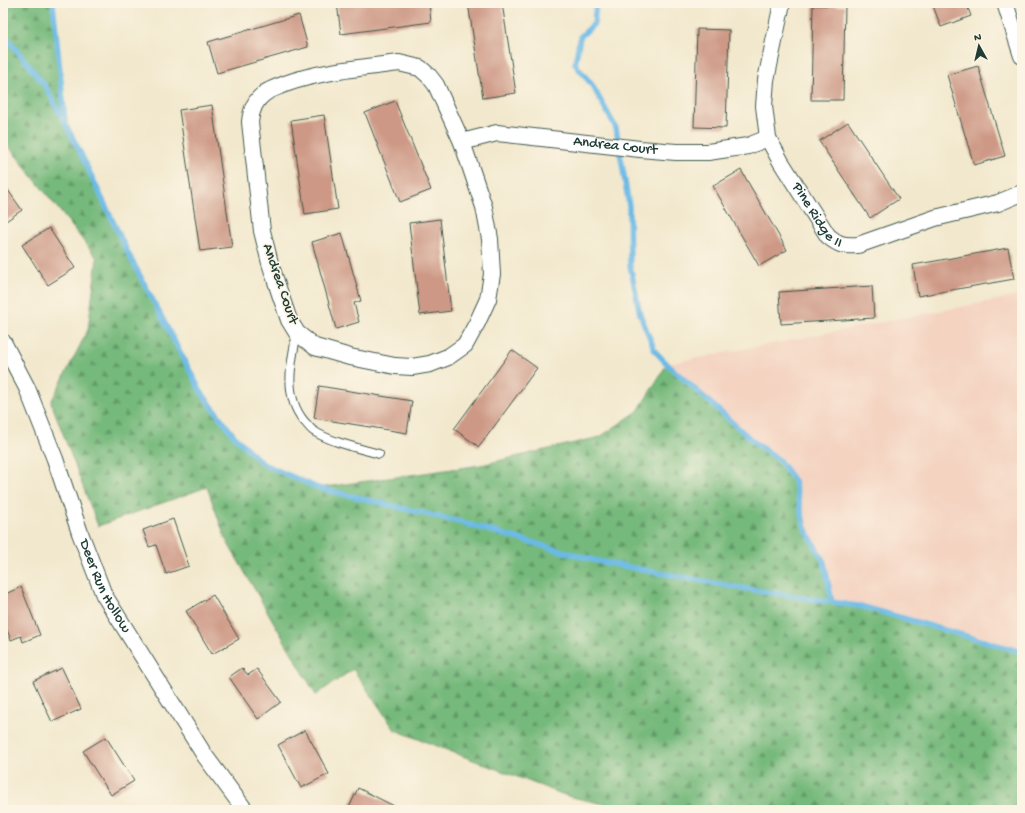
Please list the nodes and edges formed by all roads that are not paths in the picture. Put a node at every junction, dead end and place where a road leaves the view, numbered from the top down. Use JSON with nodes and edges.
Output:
{"nodes":[{"id":1,"x":782,"y":3,"type":"edge"},
{"id":2,"x":1006,"y":3,"type":"edge"},
{"id":3,"x":1022,"y":56,"type":"edge"},
{"id":4,"x":768,"y":138,"type":"junction"},
{"id":5,"x":462,"y":142,"type":"junction"},
{"id":6,"x":1022,"y":194,"type":"edge"},
{"id":7,"x":297,"y":333,"type":"junction"},
{"id":8,"x":3,"y":342,"type":"edge"},
{"id":9,"x":379,"y":454,"type":"dead end"},
{"id":10,"x":245,"y":810,"type":"edge"}],
"edges":[{"from":1,"to":4,"type":"street","name":"Pine Ridge II"},
{"from":2,"to":3,"type":"street"},
{"from":4,"to":5,"type":"street","name":"Andrea Court"},
{"from":4,"to":6,"type":"street","name":"Pine Ridge II"},
{"from":5,"to":7,"type":"street","name":"Andrea Court"},
{"from":5,"to":7,"type":"street","name":"Andrea Court"},
{"from":7,"to":9,"type":"lane"},
{"from":8,"to":10,"type":"street","name":"Deer Run Hollow"}]}
